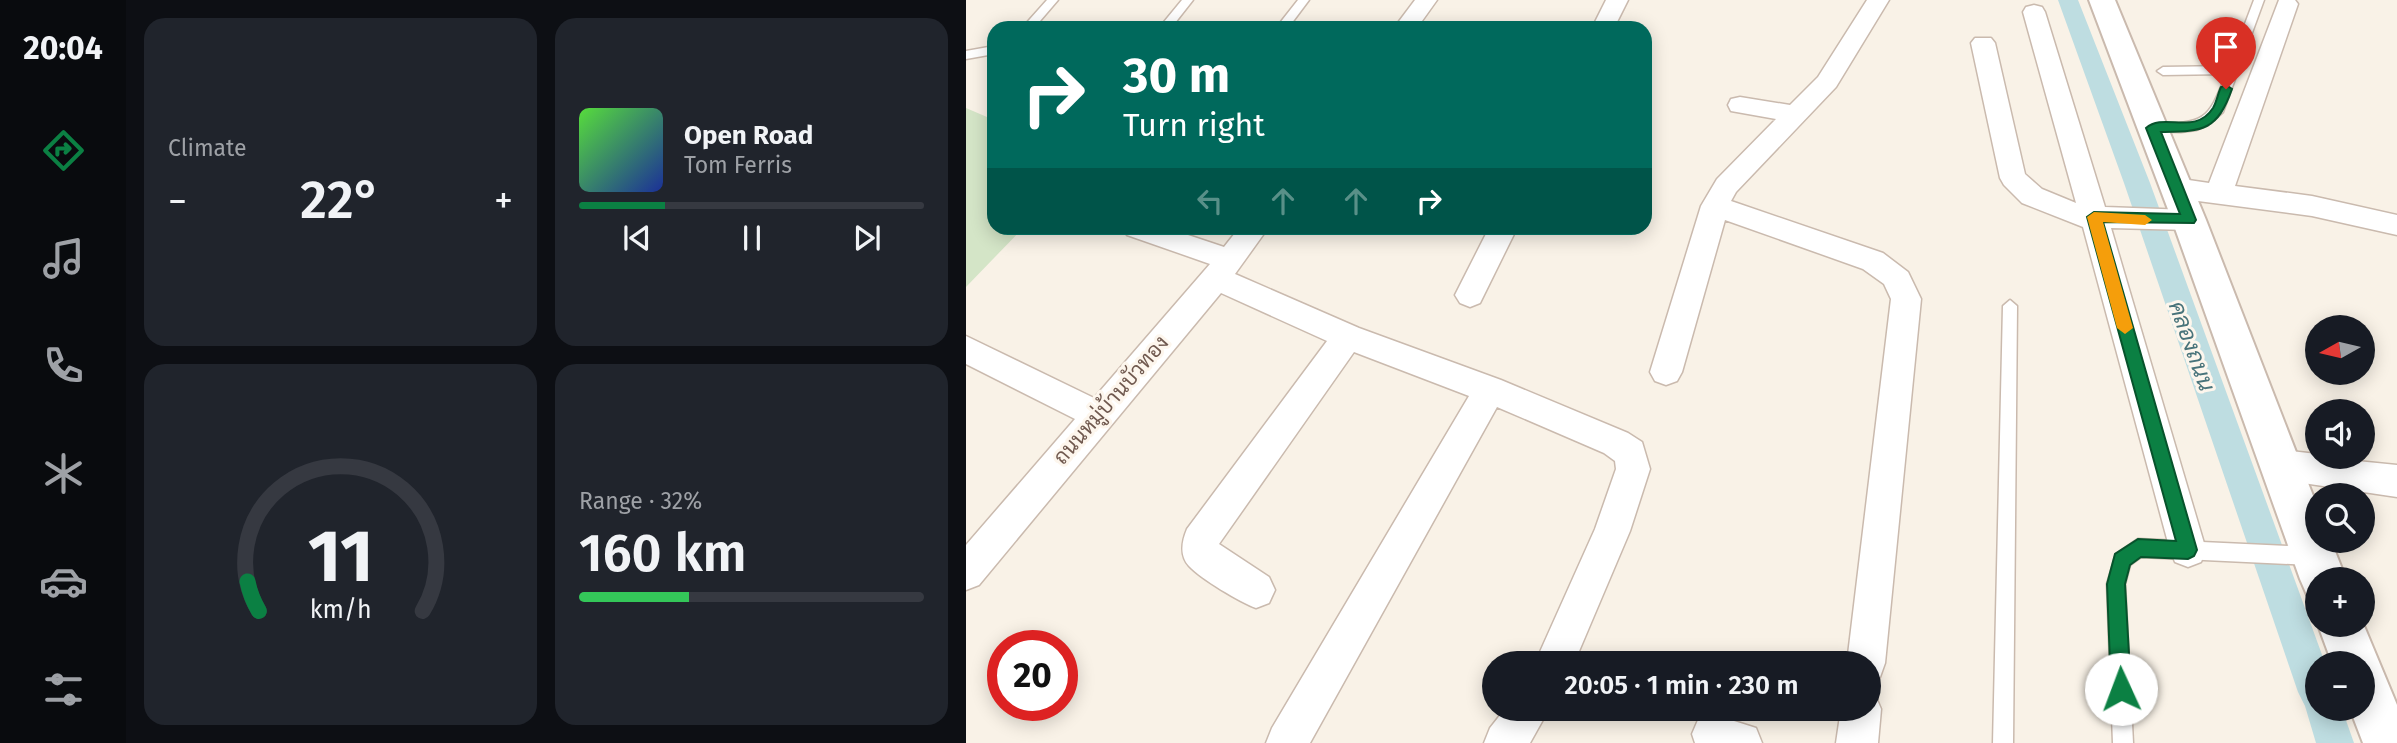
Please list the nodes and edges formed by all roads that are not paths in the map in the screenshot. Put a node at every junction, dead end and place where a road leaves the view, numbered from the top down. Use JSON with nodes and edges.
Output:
{"nodes":[{"id":1,"x":1053,"y":0,"type":"edge"},
{"id":2,"x":1188,"y":0,"type":"edge"},
{"id":3,"x":1304,"y":0,"type":"edge"},
{"id":4,"x":1426,"y":0,"type":"edge"},
{"id":5,"x":1617,"y":0,"type":"edge"},
{"id":6,"x":1878,"y":0,"type":"edge"},
{"id":7,"x":2085,"y":0,"type":"edge"},
{"id":8,"x":2102,"y":0,"type":"edge"},
{"id":9,"x":2259,"y":0,"type":"edge"},
{"id":10,"x":2287,"y":4,"type":"dead end"},
{"id":11,"x":2034,"y":12,"type":"dead end"},
{"id":12,"x":1034,"y":21,"type":"edge"},
{"id":13,"x":1171,"y":21,"type":"edge"},
{"id":14,"x":1288,"y":21,"type":"edge"},
{"id":15,"x":1410,"y":21,"type":"edge"},
{"id":16,"x":1606,"y":21,"type":"edge"},
{"id":17,"x":1983,"y":43,"type":"dead end"},
{"id":18,"x":2120,"y":46,"type":"junction"},
{"id":19,"x":987,"y":51,"type":"edge"},
{"id":20,"x":966,"y":55,"type":"edge"},
{"id":21,"x":2233,"y":70,"type":"junction"},
{"id":22,"x":2162,"y":71,"type":"dead end"},
{"id":23,"x":1740,"y":105,"type":"dead end"},
{"id":24,"x":1797,"y":115,"type":"junction"},
{"id":25,"x":2153,"y":128,"type":"junction"},
{"id":26,"x":1715,"y":206,"type":"junction"},
{"id":27,"x":2186,"y":206,"type":"junction"},
{"id":28,"x":2096,"y":218,"type":"junction"},
{"id":29,"x":2397,"y":225,"type":"edge"},
{"id":30,"x":1152,"y":235,"type":"edge"},
{"id":31,"x":1249,"y":235,"type":"edge"},
{"id":32,"x":1500,"y":235,"type":"edge"},
{"id":33,"x":1223,"y":269,"type":"junction"},
{"id":34,"x":1470,"y":295,"type":"dead end"},
{"id":35,"x":2010,"y":306,"type":"dead end"},
{"id":36,"x":1349,"y":337,"type":"junction"},
{"id":37,"x":966,"y":349,"type":"edge"},
{"id":38,"x":1666,"y":372,"type":"dead end"},
{"id":39,"x":1490,"y":390,"type":"junction"},
{"id":40,"x":1098,"y":415,"type":"junction"},
{"id":41,"x":2282,"y":464,"type":"junction"},
{"id":42,"x":2397,"y":481,"type":"edge"},
{"id":43,"x":2188,"y":550,"type":"junction"},
{"id":44,"x":2305,"y":563,"type":"edge"},
{"id":45,"x":966,"y":572,"type":"edge"},
{"id":46,"x":1256,"y":590,"type":"dead end"},
{"id":47,"x":1559,"y":651,"type":"edge"},
{"id":48,"x":1867,"y":651,"type":"edge"},
{"id":49,"x":2375,"y":711,"type":"edge"},
{"id":50,"x":1521,"y":721,"type":"edge"},
{"id":51,"x":1860,"y":721,"type":"edge"},
{"id":52,"x":1287,"y":743,"type":"edge"},
{"id":53,"x":1505,"y":743,"type":"edge"},
{"id":54,"x":1857,"y":743,"type":"edge"},
{"id":55,"x":2003,"y":743,"type":"edge"},
{"id":56,"x":2123,"y":743,"type":"edge"},
{"id":57,"x":2388,"y":743,"type":"edge"}],
"edges":[{"from":1,"to":12,"type":"lane"},
{"from":2,"to":13,"type":"lane"},
{"from":3,"to":14,"type":"lane"},
{"from":4,"to":15,"type":"street"},
{"from":5,"to":16,"type":"street"},
{"from":6,"to":24,"type":"street"},
{"from":7,"to":18,"type":"street"},
{"from":8,"to":18,"type":"street"},
{"from":9,"to":21,"type":"lane"},
{"from":10,"to":27,"type":"street"},
{"from":11,"to":28,"type":"street"},
{"from":17,"to":28,"type":"street"},
{"from":18,"to":25,"type":"street"},
{"from":19,"to":20,"type":"lane"},
{"from":21,"to":22,"type":"lane"},
{"from":21,"to":25,"type":"lane"},
{"from":23,"to":24,"type":"street"},
{"from":24,"to":26,"type":"street"},
{"from":25,"to":27,"type":"street"},
{"from":26,"to":38,"type":"street"},
{"from":26,"to":48,"type":"street"},
{"from":27,"to":28,"type":"street"},
{"from":27,"to":29,"type":"street"},
{"from":27,"to":41,"type":"street"},
{"from":28,"to":43,"type":"street"},
{"from":30,"to":33,"type":"street"},
{"from":31,"to":33,"type":"street","name":"ถนนหมู่บ้านบัวทอง"},
{"from":32,"to":34,"type":"street"},
{"from":33,"to":36,"type":"street"},
{"from":33,"to":40,"type":"street","name":"ถนนหมู่บ้านบัวทอง"},
{"from":35,"to":55,"type":"lane"},
{"from":36,"to":39,"type":"street"},
{"from":36,"to":46,"type":"street"},
{"from":37,"to":40,"type":"street"},
{"from":39,"to":47,"type":"street"},
{"from":39,"to":52,"type":"street"},
{"from":40,"to":45,"type":"street","name":"ถนนหมู่บ้านบัวทอง"},
{"from":41,"to":42,"type":"street"},
{"from":41,"to":44,"type":"street"},
{"from":43,"to":44,"type":"lane"},
{"from":43,"to":56,"type":"lane"},
{"from":49,"to":57,"type":"street"},
{"from":50,"to":53,"type":"street"},
{"from":51,"to":54,"type":"street"}]}
